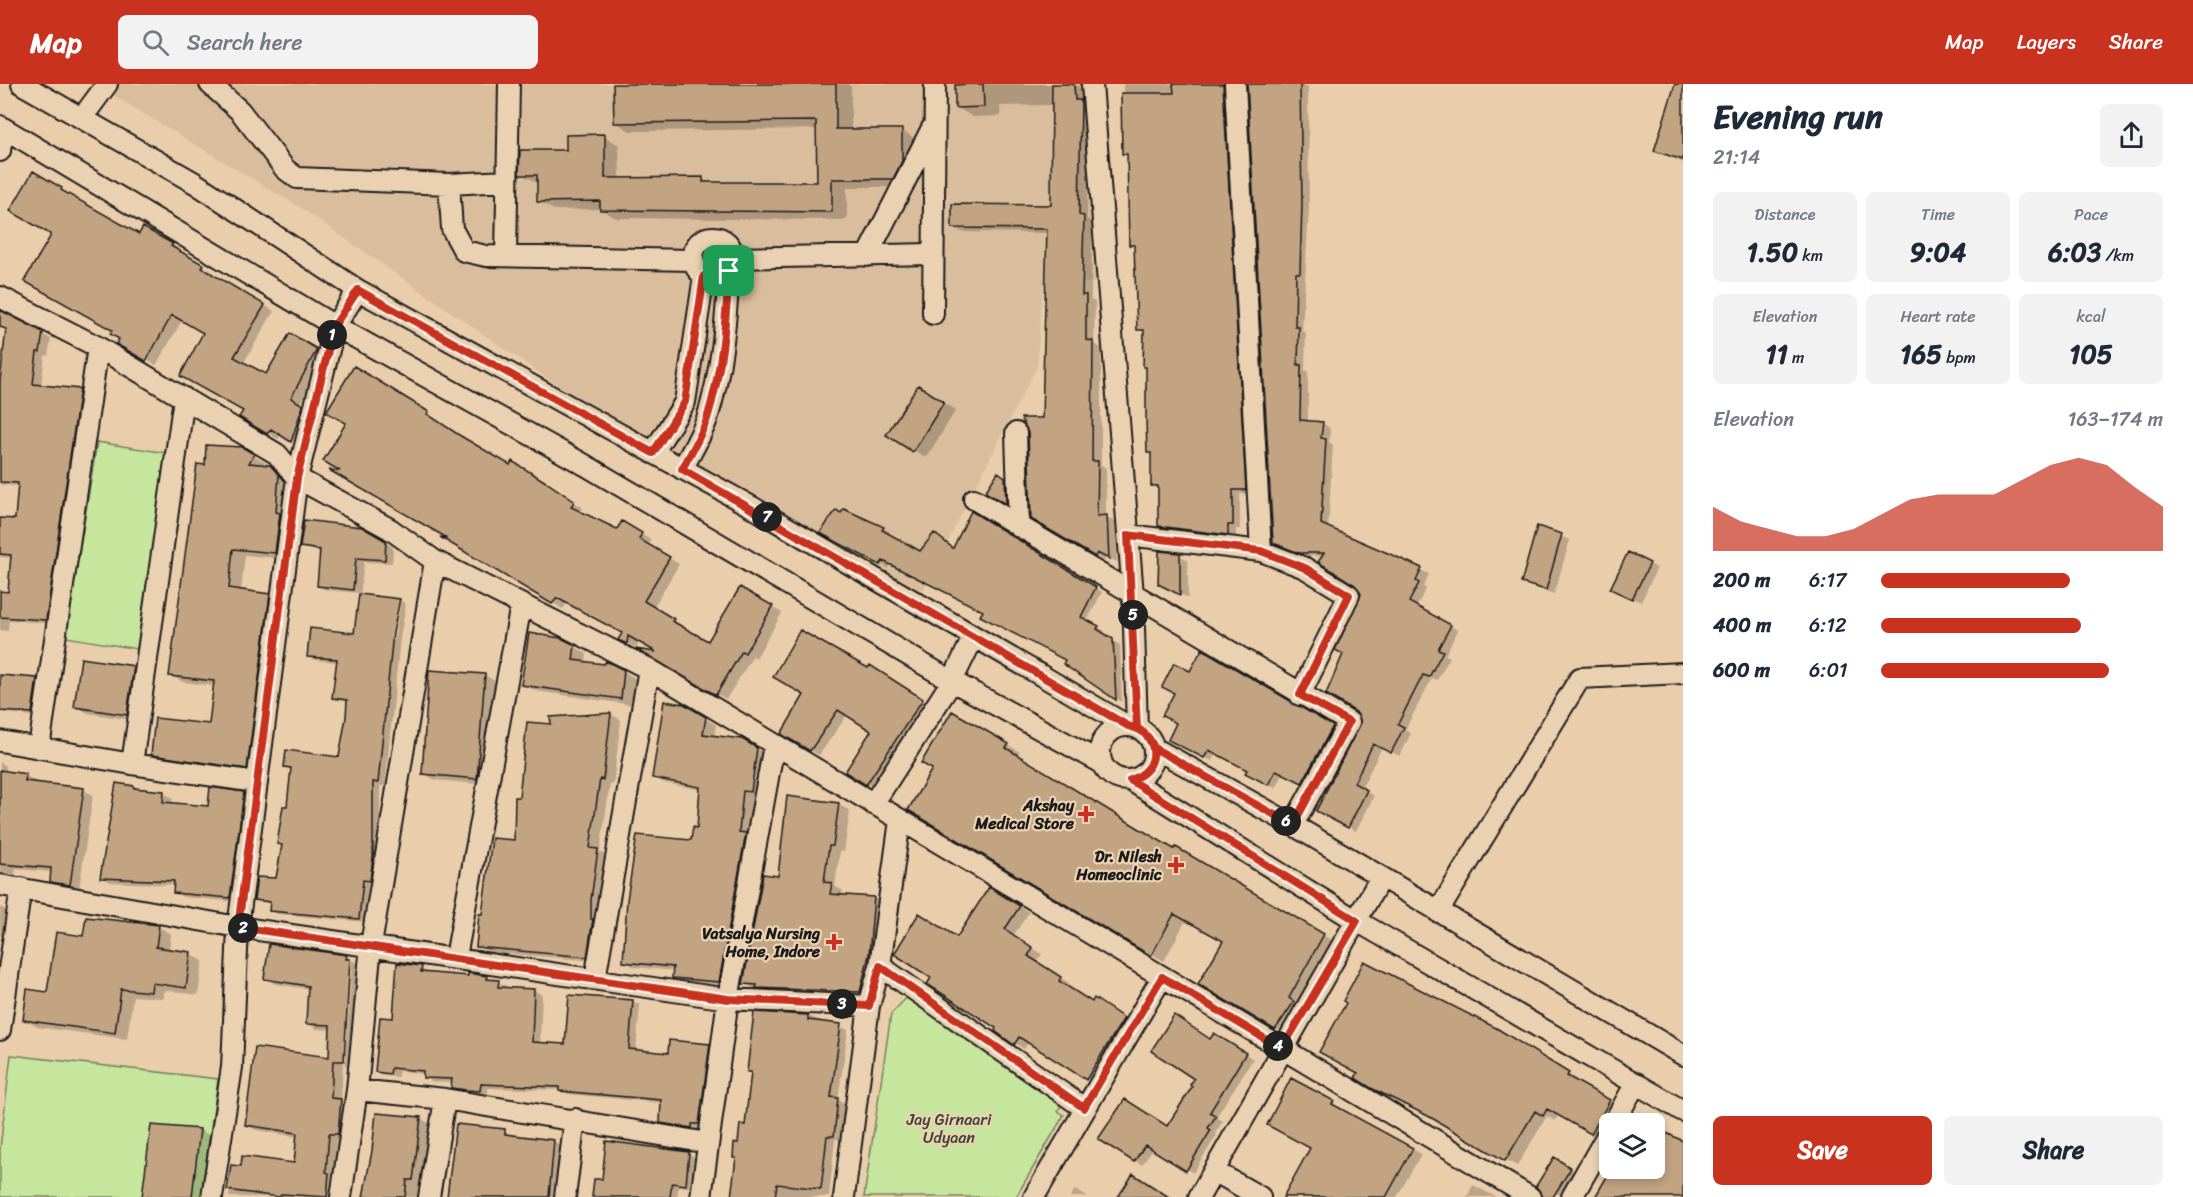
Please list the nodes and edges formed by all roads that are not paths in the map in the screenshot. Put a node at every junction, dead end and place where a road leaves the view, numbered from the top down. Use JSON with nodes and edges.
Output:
{"nodes":[{"id":1,"x":22,"y":84,"type":"edge"},
{"id":2,"x":107,"y":84,"type":"edge"},
{"id":3,"x":210,"y":84,"type":"edge"},
{"id":4,"x":509,"y":84,"type":"edge"},
{"id":5,"x":935,"y":84,"type":"edge"},
{"id":6,"x":1092,"y":84,"type":"edge"},
{"id":7,"x":1235,"y":84,"type":"edge"},
{"id":8,"x":82,"y":118,"type":"junction"},
{"id":9,"x":935,"y":123,"type":"junction"},
{"id":10,"x":2,"y":127,"type":"edge"},
{"id":11,"x":0,"y":151,"type":"edge"},
{"id":12,"x":507,"y":181,"type":"junction"},
{"id":13,"x":449,"y":184,"type":"junction"},
{"id":14,"x":933,"y":254,"type":"junction"},
{"id":15,"x":506,"y":256,"type":"junction"},
{"id":16,"x":867,"y":256,"type":"junction"},
{"id":17,"x":731,"y":264,"type":"junction"},
{"id":18,"x":698,"y":268,"type":"junction"},
{"id":19,"x":358,"y":290,"type":"junction"},
{"id":20,"x":0,"y":297,"type":"edge"},
{"id":21,"x":933,"y":314,"type":"dead end"},
{"id":22,"x":334,"y":326,"type":"junction"},
{"id":23,"x":98,"y":347,"type":"junction"},
{"id":24,"x":184,"y":398,"type":"junction"},
{"id":25,"x":1016,"y":433,"type":"dead end"},
{"id":26,"x":653,"y":453,"type":"junction"},
{"id":27,"x":682,"y":469,"type":"junction"},
{"id":28,"x":297,"y":478,"type":"junction"},
{"id":29,"x":974,"y":499,"type":"dead end"},
{"id":30,"x":1018,"y":527,"type":"junction"},
{"id":31,"x":1128,"y":535,"type":"junction"},
{"id":32,"x":1261,"y":551,"type":"junction"},
{"id":33,"x":435,"y":561,"type":"junction"},
{"id":34,"x":1133,"y":595,"type":"junction"},
{"id":35,"x":521,"y":605,"type":"junction"},
{"id":36,"x":973,"y":638,"type":"junction"},
{"id":37,"x":649,"y":669,"type":"junction"},
{"id":38,"x":1683,"y":673,"type":"edge"},
{"id":39,"x":952,"y":681,"type":"junction"},
{"id":40,"x":1300,"y":695,"type":"junction"},
{"id":41,"x":1133,"y":727,"type":"junction"},
{"id":42,"x":0,"y":741,"type":"edge"},
{"id":43,"x":774,"y":745,"type":"junction"},
{"id":44,"x":39,"y":748,"type":"junction"},
{"id":45,"x":1154,"y":748,"type":"junction"},
{"id":46,"x":1102,"y":763,"type":"junction"},
{"id":47,"x":132,"y":764,"type":"junction"},
{"id":48,"x":1130,"y":780,"type":"junction"},
{"id":49,"x":256,"y":782,"type":"junction"},
{"id":50,"x":873,"y":804,"type":"junction"},
{"id":51,"x":900,"y":820,"type":"junction"},
{"id":52,"x":1293,"y":825,"type":"junction"},
{"id":53,"x":1381,"y":877,"type":"junction"},
{"id":54,"x":0,"y":885,"type":"edge"},
{"id":55,"x":21,"y":888,"type":"junction"},
{"id":56,"x":1438,"y":912,"type":"junction"},
{"id":57,"x":1357,"y":921,"type":"junction"},
{"id":58,"x":238,"y":927,"type":"junction"},
{"id":59,"x":371,"y":945,"type":"junction"},
{"id":60,"x":456,"y":957,"type":"junction"},
{"id":61,"x":880,"y":966,"type":"junction"},
{"id":62,"x":1162,"y":977,"type":"junction"},
{"id":63,"x":595,"y":979,"type":"junction"},
{"id":64,"x":728,"y":999,"type":"junction"},
{"id":65,"x":869,"y":1006,"type":"junction"},
{"id":66,"x":0,"y":1030,"type":"edge"},
{"id":67,"x":1282,"y":1049,"type":"junction"},
{"id":68,"x":1683,"y":1054,"type":"edge"},
{"id":69,"x":1636,"y":1083,"type":"junction"},
{"id":70,"x":357,"y":1090,"type":"junction"},
{"id":71,"x":445,"y":1099,"type":"junction"},
{"id":72,"x":1084,"y":1108,"type":"junction"},
{"id":73,"x":1683,"y":1111,"type":"edge"},
{"id":74,"x":1619,"y":1113,"type":"edge"},
{"id":75,"x":575,"y":1119,"type":"junction"},
{"id":76,"x":708,"y":1143,"type":"junction"},
{"id":77,"x":1599,"y":1149,"type":"edge"},
{"id":78,"x":1214,"y":1171,"type":"junction"},
{"id":79,"x":212,"y":1197,"type":"edge"},
{"id":80,"x":341,"y":1197,"type":"edge"},
{"id":81,"x":429,"y":1197,"type":"edge"},
{"id":82,"x":565,"y":1197,"type":"edge"},
{"id":83,"x":701,"y":1197,"type":"edge"},
{"id":84,"x":844,"y":1197,"type":"edge"},
{"id":85,"x":1034,"y":1197,"type":"edge"},
{"id":86,"x":1198,"y":1197,"type":"edge"},
{"id":87,"x":1260,"y":1197,"type":"edge"},
{"id":88,"x":1530,"y":1197,"type":"edge"},
{"id":89,"x":1572,"y":1197,"type":"edge"}],
"edges":[{"from":1,"to":8,"type":"street"},
{"from":2,"to":8,"type":"street"},
{"from":3,"to":13,"type":"street"},
{"from":4,"to":12,"type":"street"},
{"from":5,"to":9,"type":"street"},
{"from":6,"to":31,"type":"street"},
{"from":7,"to":32,"type":"street"},
{"from":8,"to":19,"type":"street"},
{"from":9,"to":14,"type":"street"},
{"from":9,"to":16,"type":"street"},
{"from":10,"to":11,"type":"street"},
{"from":10,"to":22,"type":"street"},
{"from":12,"to":13,"type":"street"},
{"from":12,"to":15,"type":"street"},
{"from":13,"to":15,"type":"street"},
{"from":14,"to":16,"type":"street"},
{"from":14,"to":21,"type":"street"},
{"from":15,"to":18,"type":"street"},
{"from":16,"to":17,"type":"street"},
{"from":17,"to":18,"type":"street"},
{"from":17,"to":18,"type":"street"},
{"from":17,"to":27,"type":"street"},
{"from":18,"to":26,"type":"street"},
{"from":19,"to":22,"type":"street"},
{"from":19,"to":26,"type":"street"},
{"from":20,"to":23,"type":"street"},
{"from":22,"to":28,"type":"street"},
{"from":22,"to":39,"type":"street"},
{"from":23,"to":24,"type":"street"},
{"from":23,"to":44,"type":"street"},
{"from":24,"to":28,"type":"street"},
{"from":24,"to":47,"type":"street"},
{"from":25,"to":30,"type":"street"},
{"from":26,"to":27,"type":"street"},
{"from":27,"to":36,"type":"street"},
{"from":28,"to":33,"type":"street"},
{"from":28,"to":49,"type":"street"},
{"from":29,"to":30,"type":"street"},
{"from":30,"to":34,"type":"street"},
{"from":31,"to":32,"type":"street"},
{"from":31,"to":34,"type":"street"},
{"from":32,"to":40,"type":"street"},
{"from":33,"to":35,"type":"street"},
{"from":33,"to":59,"type":"street"},
{"from":34,"to":40,"type":"street"},
{"from":34,"to":41,"type":"street"},
{"from":35,"to":37,"type":"street"},
{"from":35,"to":60,"type":"street"},
{"from":36,"to":39,"type":"street"},
{"from":36,"to":41,"type":"street"},
{"from":37,"to":43,"type":"street"},
{"from":37,"to":63,"type":"street"},
{"from":38,"to":56,"type":"street"},
{"from":39,"to":46,"type":"street"},
{"from":39,"to":50,"type":"street"},
{"from":40,"to":52,"type":"street"},
{"from":41,"to":45,"type":"street"},
{"from":41,"to":46,"type":"street"},
{"from":42,"to":44,"type":"street"},
{"from":43,"to":50,"type":"street"},
{"from":43,"to":64,"type":"street"},
{"from":44,"to":47,"type":"street"},
{"from":45,"to":48,"type":"street"},
{"from":45,"to":52,"type":"street"},
{"from":46,"to":48,"type":"street"},
{"from":47,"to":49,"type":"street"},
{"from":48,"to":57,"type":"street"},
{"from":49,"to":58,"type":"street"},
{"from":50,"to":51,"type":"street"},
{"from":51,"to":61,"type":"street"},
{"from":51,"to":62,"type":"street"},
{"from":52,"to":53,"type":"street"},
{"from":53,"to":56,"type":"street"},
{"from":53,"to":57,"type":"street"},
{"from":54,"to":55,"type":"street"},
{"from":55,"to":58,"type":"street"},
{"from":55,"to":66,"type":"street"},
{"from":56,"to":68,"type":"street"},
{"from":57,"to":67,"type":"street"},
{"from":57,"to":69,"type":"street"},
{"from":58,"to":59,"type":"street"},
{"from":58,"to":79,"type":"street"},
{"from":59,"to":60,"type":"street"},
{"from":59,"to":70,"type":"street"},
{"from":60,"to":63,"type":"street"},
{"from":61,"to":65,"type":"street"},
{"from":61,"to":72,"type":"street"},
{"from":62,"to":67,"type":"street"},
{"from":62,"to":72,"type":"street"},
{"from":63,"to":64,"type":"street"},
{"from":64,"to":65,"type":"street"},
{"from":64,"to":76,"type":"street"},
{"from":65,"to":84,"type":"street"},
{"from":67,"to":78,"type":"street"},
{"from":67,"to":88,"type":"street"},
{"from":69,"to":73,"type":"street"},
{"from":69,"to":74,"type":"street"},
{"from":70,"to":71,"type":"street"},
{"from":70,"to":80,"type":"street"},
{"from":71,"to":75,"type":"street"},
{"from":71,"to":81,"type":"street"},
{"from":72,"to":85,"type":"street"},
{"from":75,"to":76,"type":"street"},
{"from":75,"to":82,"type":"street"},
{"from":76,"to":83,"type":"street"},
{"from":77,"to":89,"type":"street"},
{"from":78,"to":86,"type":"street"},
{"from":78,"to":87,"type":"street"}]}
